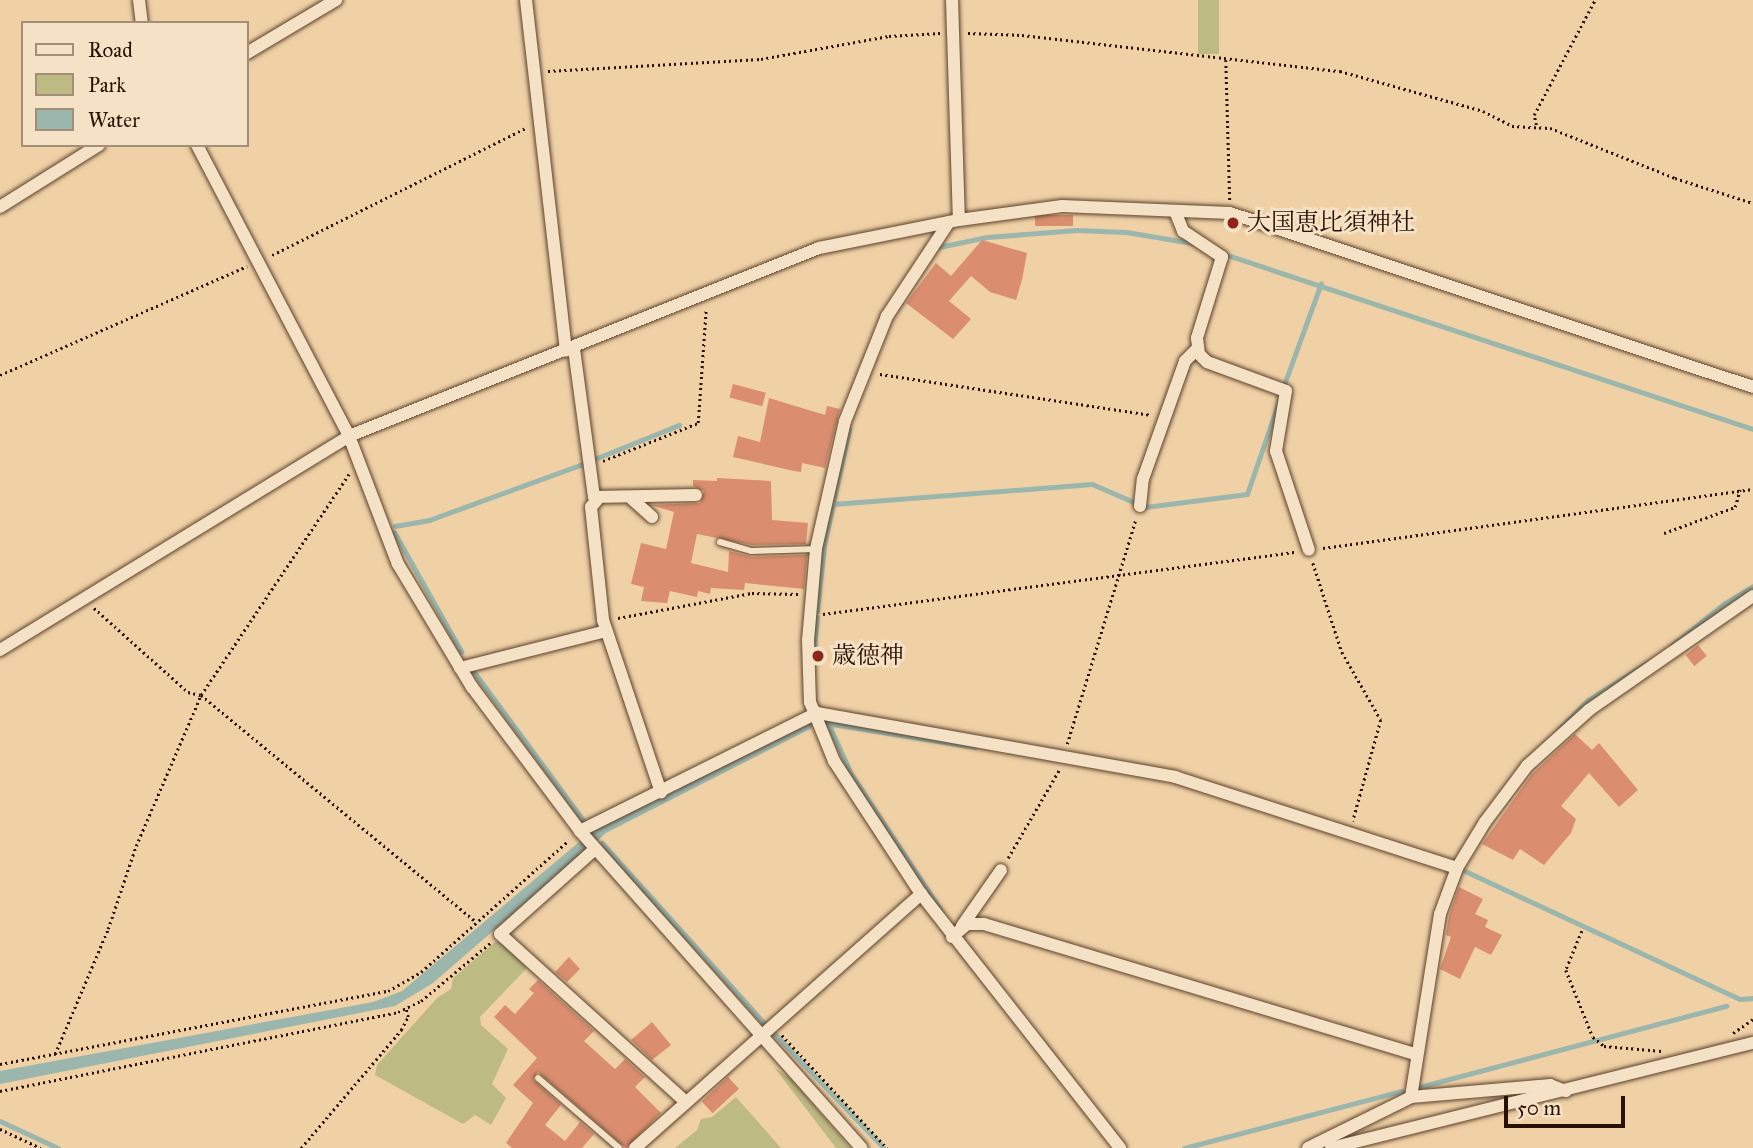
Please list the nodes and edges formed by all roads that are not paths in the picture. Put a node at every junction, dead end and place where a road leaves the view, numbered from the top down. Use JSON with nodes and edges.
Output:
{"nodes":[{"id":1,"x":139,"y":0,"type":"edge"},
{"id":2,"x":336,"y":0,"type":"edge"},
{"id":3,"x":526,"y":0,"type":"edge"},
{"id":4,"x":952,"y":0,"type":"edge"},
{"id":5,"x":142,"y":21,"type":"edge"},
{"id":6,"x":248,"y":51,"type":"edge"},
{"id":7,"x":96,"y":147,"type":"edge"},
{"id":8,"x":198,"y":147,"type":"edge"},
{"id":9,"x":0,"y":208,"type":"edge"},
{"id":10,"x":1175,"y":211,"type":"junction"},
{"id":11,"x":954,"y":221,"type":"junction"},
{"id":12,"x":1197,"y":349,"type":"junction"},
{"id":13,"x":570,"y":350,"type":"junction"},
{"id":14,"x":1753,"y":387,"type":"edge"},
{"id":15,"x":349,"y":436,"type":"junction"},
{"id":16,"x":696,"y":495,"type":"dead end"},
{"id":17,"x":632,"y":499,"type":"junction"},
{"id":18,"x":597,"y":500,"type":"junction"},
{"id":19,"x":1140,"y":506,"type":"road end"},
{"id":20,"x":652,"y":517,"type":"dead end"},
{"id":21,"x":720,"y":542,"type":"dead end"},
{"id":22,"x":816,"y":549,"type":"junction"},
{"id":23,"x":1309,"y":550,"type":"road end"},
{"id":24,"x":1753,"y":596,"type":"edge"},
{"id":25,"x":604,"y":626,"type":"junction"},
{"id":26,"x":0,"y":650,"type":"edge"},
{"id":27,"x":460,"y":668,"type":"junction"},
{"id":28,"x":818,"y":713,"type":"junction"},
{"id":29,"x":661,"y":792,"type":"junction"},
{"id":30,"x":581,"y":833,"type":"junction"},
{"id":31,"x":594,"y":847,"type":"junction"},
{"id":32,"x":1457,"y":868,"type":"junction"},
{"id":33,"x":1001,"y":870,"type":"road end"},
{"id":34,"x":921,"y":894,"type":"junction"},
{"id":35,"x":962,"y":926,"type":"junction"},
{"id":36,"x":951,"y":937,"type":"junction"},
{"id":37,"x":760,"y":1034,"type":"junction"},
{"id":38,"x":1753,"y":1043,"type":"edge"},
{"id":39,"x":1415,"y":1054,"type":"junction"},
{"id":40,"x":538,"y":1077,"type":"dead end"},
{"id":41,"x":1566,"y":1091,"type":"junction"},
{"id":42,"x":1411,"y":1097,"type":"junction"},
{"id":43,"x":685,"y":1101,"type":"junction"},
{"id":44,"x":619,"y":1148,"type":"edge"},
{"id":45,"x":635,"y":1148,"type":"edge"},
{"id":46,"x":861,"y":1148,"type":"edge"},
{"id":47,"x":1120,"y":1148,"type":"edge"},
{"id":48,"x":1308,"y":1148,"type":"edge"},
{"id":49,"x":1331,"y":1148,"type":"edge"}],
"edges":[{"from":1,"to":5,"type":"street"},
{"from":2,"to":6,"type":"street"},
{"from":3,"to":13,"type":"street"},
{"from":4,"to":11,"type":"street"},
{"from":7,"to":9,"type":"street"},
{"from":8,"to":15,"type":"street"},
{"from":10,"to":11,"type":"street"},
{"from":10,"to":12,"type":"street"},
{"from":10,"to":14,"type":"street"},
{"from":11,"to":13,"type":"street"},
{"from":11,"to":22,"type":"street"},
{"from":12,"to":19,"type":"street"},
{"from":12,"to":23,"type":"street"},
{"from":13,"to":15,"type":"street"},
{"from":13,"to":18,"type":"street"},
{"from":15,"to":26,"type":"street"},
{"from":15,"to":27,"type":"street"},
{"from":16,"to":17,"type":"street"},
{"from":17,"to":18,"type":"street"},
{"from":17,"to":20,"type":"street"},
{"from":18,"to":25,"type":"street"},
{"from":21,"to":22,"type":"lane"},
{"from":22,"to":28,"type":"street"},
{"from":24,"to":32,"type":"street"},
{"from":25,"to":27,"type":"street"},
{"from":25,"to":29,"type":"street"},
{"from":27,"to":30,"type":"street"},
{"from":28,"to":29,"type":"street"},
{"from":28,"to":32,"type":"street"},
{"from":28,"to":34,"type":"street"},
{"from":29,"to":30,"type":"street"},
{"from":30,"to":31,"type":"street"},
{"from":31,"to":37,"type":"street"},
{"from":31,"to":43,"type":"street"},
{"from":32,"to":39,"type":"street"},
{"from":33,"to":35,"type":"street"},
{"from":34,"to":36,"type":"street"},
{"from":34,"to":37,"type":"street"},
{"from":35,"to":36,"type":"street"},
{"from":35,"to":39,"type":"street"},
{"from":36,"to":47,"type":"street"},
{"from":37,"to":43,"type":"street"},
{"from":37,"to":46,"type":"street"},
{"from":38,"to":41,"type":"street"},
{"from":39,"to":42,"type":"street"},
{"from":40,"to":44,"type":"lane"},
{"from":41,"to":42,"type":"street"},
{"from":41,"to":49,"type":"street"},
{"from":42,"to":48,"type":"street"},
{"from":43,"to":45,"type":"street"}]}
